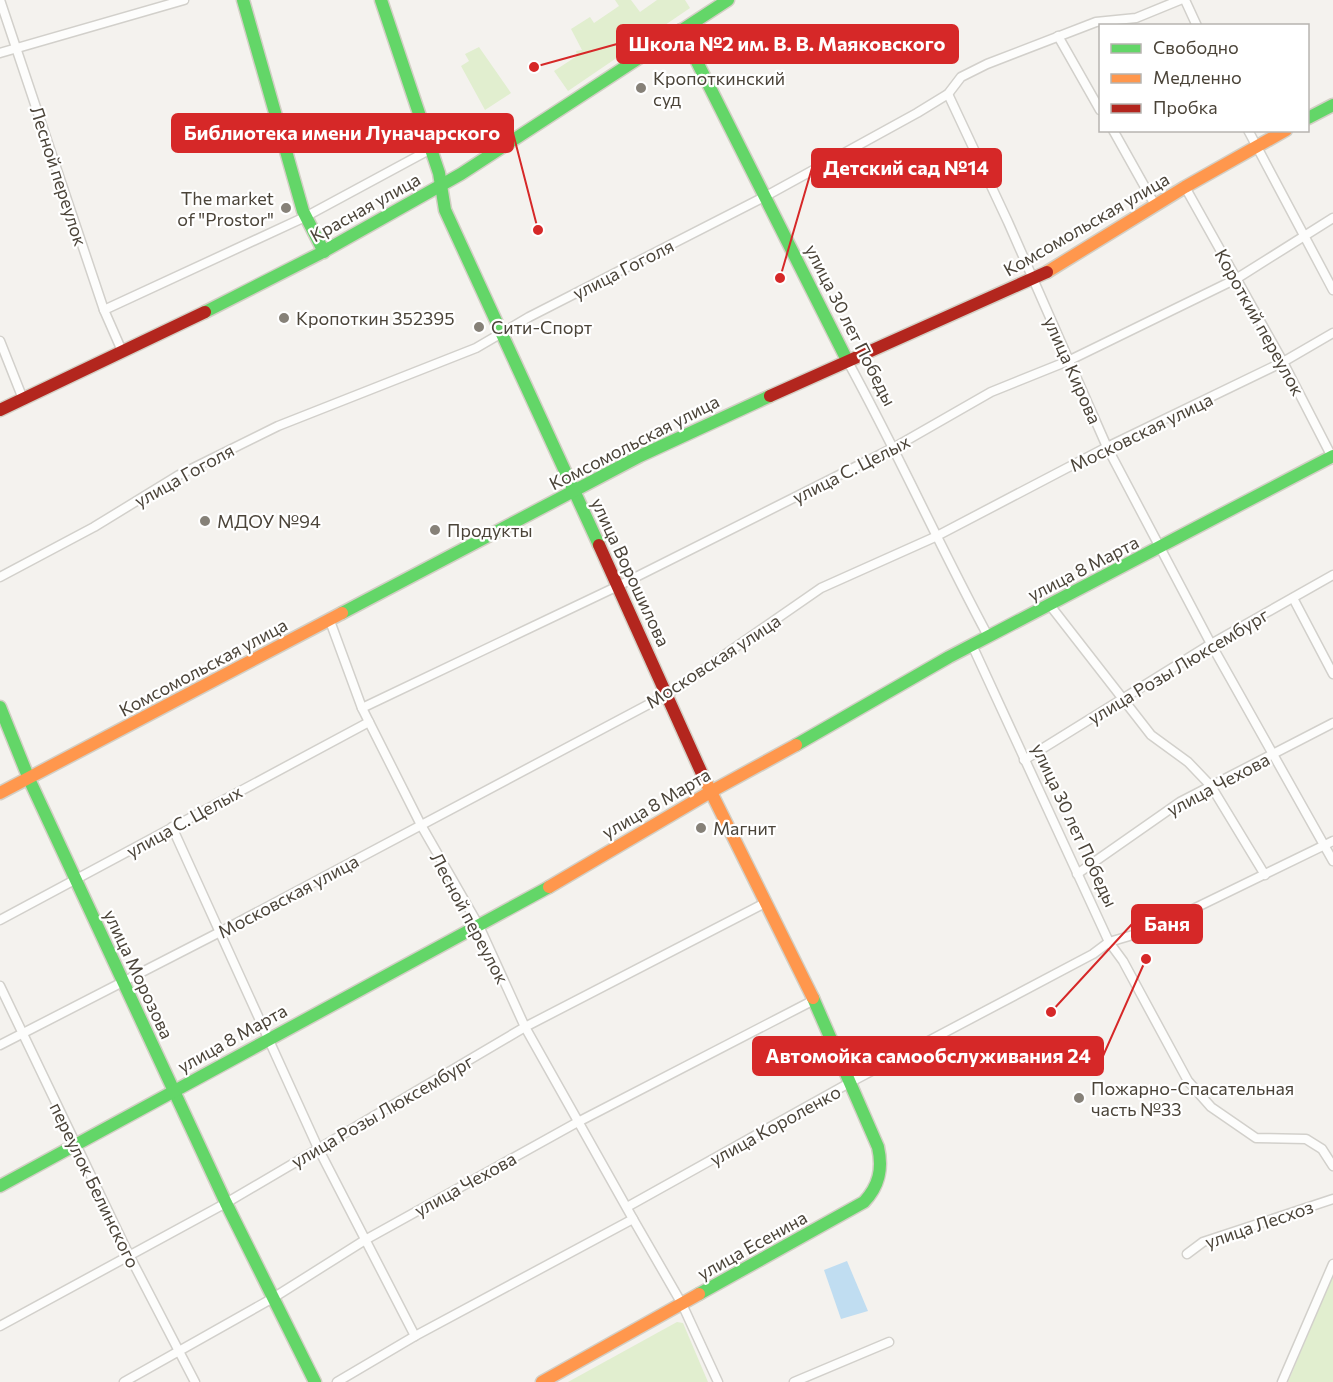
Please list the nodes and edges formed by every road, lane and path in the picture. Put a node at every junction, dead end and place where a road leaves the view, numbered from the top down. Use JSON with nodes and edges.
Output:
{"nodes":[{"id":1,"x":0,"y":0,"type":"edge"},
{"id":2,"x":184,"y":0,"type":"edge"},
{"id":3,"x":243,"y":0,"type":"edge"},
{"id":4,"x":381,"y":0,"type":"edge"},
{"id":5,"x":728,"y":0,"type":"edge"},
{"id":6,"x":1183,"y":0,"type":"edge"},
{"id":7,"x":1196,"y":24,"type":"edge"},
{"id":8,"x":681,"y":30,"type":"junction"},
{"id":9,"x":1058,"y":36,"type":"junction"},
{"id":10,"x":17,"y":48,"type":"junction"},
{"id":11,"x":0,"y":53,"type":"edge"},
{"id":12,"x":948,"y":94,"type":"junction"},
{"id":13,"x":1333,"y":105,"type":"edge"},
{"id":14,"x":1099,"y":107,"type":"edge"},
{"id":15,"x":1309,"y":117,"type":"edge"},
{"id":16,"x":1114,"y":132,"type":"edge"},
{"id":17,"x":1249,"y":132,"type":"edge"},
{"id":18,"x":1282,"y":132,"type":"edge"},
{"id":19,"x":1256,"y":147,"type":"junction"},
{"id":20,"x":431,"y":149,"type":"junction"},
{"id":21,"x":441,"y":186,"type":"junction"},
{"id":22,"x":1185,"y":187,"type":"junction"},
{"id":23,"x":766,"y":196,"type":"junction"},
{"id":24,"x":1155,"y":205,"type":"junction"},
{"id":25,"x":305,"y":217,"type":"junction"},
{"id":26,"x":1333,"y":218,"type":"edge"},
{"id":27,"x":1304,"y":235,"type":"junction"},
{"id":28,"x":324,"y":252,"type":"junction"},
{"id":29,"x":1236,"y":279,"type":"junction"},
{"id":30,"x":1034,"y":280,"type":"junction"},
{"id":31,"x":1333,"y":290,"type":"edge"},
{"id":32,"x":104,"y":310,"type":"junction"},
{"id":33,"x":503,"y":332,"type":"junction"},
{"id":34,"x":1333,"y":333,"type":"edge"},
{"id":35,"x":0,"y":341,"type":"edge"},
{"id":36,"x":122,"y":351,"type":"junction"},
{"id":37,"x":847,"y":360,"type":"junction"},
{"id":38,"x":1068,"y":361,"type":"junction"},
{"id":39,"x":1283,"y":362,"type":"junction"},
{"id":40,"x":23,"y":399,"type":"junction"},
{"id":41,"x":0,"y":410,"type":"edge"},
{"id":42,"x":895,"y":447,"type":"junction"},
{"id":43,"x":1107,"y":447,"type":"junction"},
{"id":44,"x":1333,"y":457,"type":"edge"},
{"id":45,"x":573,"y":492,"type":"junction"},
{"id":46,"x":935,"y":537,"type":"junction"},
{"id":47,"x":1162,"y":548,"type":"junction"},
{"id":48,"x":1333,"y":575,"type":"edge"},
{"id":49,"x":0,"y":577,"type":"edge"},
{"id":50,"x":618,"y":586,"type":"junction"},
{"id":51,"x":1293,"y":598,"type":"junction"},
{"id":52,"x":1049,"y":604,"type":"junction"},
{"id":53,"x":330,"y":621,"type":"junction"},
{"id":54,"x":988,"y":636,"type":"junction"},
{"id":55,"x":1211,"y":644,"type":"junction"},
{"id":56,"x":972,"y":645,"type":"junction"},
{"id":57,"x":1333,"y":674,"type":"edge"},
{"id":58,"x":668,"y":694,"type":"junction"},
{"id":59,"x":1121,"y":699,"type":"junction"},
{"id":60,"x":0,"y":707,"type":"edge"},
{"id":61,"x":362,"y":708,"type":"junction"},
{"id":62,"x":369,"y":722,"type":"junction"},
{"id":63,"x":1333,"y":723,"type":"edge"},
{"id":64,"x":1273,"y":754,"type":"junction"},
{"id":65,"x":1024,"y":760,"type":"junction"},
{"id":66,"x":29,"y":779,"type":"junction"},
{"id":67,"x":1211,"y":786,"type":"junction"},
{"id":68,"x":712,"y":791,"type":"junction"},
{"id":69,"x":0,"y":793,"type":"edge"},
{"id":70,"x":421,"y":825,"type":"junction"},
{"id":71,"x":172,"y":827,"type":"junction"},
{"id":72,"x":1329,"y":843,"type":"edge"},
{"id":73,"x":1333,"y":861,"type":"edge"},
{"id":74,"x":1077,"y":874,"type":"junction"},
{"id":75,"x":1265,"y":875,"type":"junction"},
{"id":76,"x":76,"y":881,"type":"junction"},
{"id":77,"x":767,"y":902,"type":"junction"},
{"id":78,"x":0,"y":920,"type":"edge"},
{"id":79,"x":479,"y":926,"type":"junction"},
{"id":80,"x":218,"y":933,"type":"junction"},
{"id":81,"x":1109,"y":942,"type":"junction"},
{"id":82,"x":123,"y":983,"type":"junction"},
{"id":83,"x":0,"y":986,"type":"edge"},
{"id":84,"x":813,"y":999,"type":"junction"},
{"id":85,"x":525,"y":1027,"type":"junction"},
{"id":86,"x":22,"y":1033,"type":"junction"},
{"id":87,"x":268,"y":1038,"type":"junction"},
{"id":88,"x":0,"y":1045,"type":"edge"},
{"id":89,"x":851,"y":1082,"type":"junction"},
{"id":90,"x":173,"y":1090,"type":"junction"},
{"id":91,"x":576,"y":1123,"type":"junction"},
{"id":92,"x":74,"y":1144,"type":"junction"},
{"id":93,"x":318,"y":1148,"type":"junction"},
{"id":94,"x":1333,"y":1166,"type":"edge"},
{"id":95,"x":0,"y":1186,"type":"edge"},
{"id":96,"x":1333,"y":1198,"type":"edge"},
{"id":97,"x":226,"y":1203,"type":"junction"},
{"id":98,"x":627,"y":1207,"type":"junction"},
{"id":99,"x":633,"y":1219,"type":"junction"},
{"id":100,"x":365,"y":1240,"type":"junction"},
{"id":101,"x":1187,"y":1254,"type":"dead end"},
{"id":102,"x":129,"y":1255,"type":"junction"},
{"id":103,"x":1333,"y":1264,"type":"edge"},
{"id":104,"x":273,"y":1298,"type":"junction"},
{"id":105,"x":682,"y":1304,"type":"junction"},
{"id":106,"x":0,"y":1326,"type":"edge"},
{"id":107,"x":415,"y":1336,"type":"junction"},
{"id":108,"x":889,"y":1342,"type":"dead end"},
{"id":109,"x":178,"y":1352,"type":"junction"},
{"id":110,"x":124,"y":1382,"type":"edge"},
{"id":111,"x":195,"y":1382,"type":"edge"},
{"id":112,"x":315,"y":1382,"type":"edge"},
{"id":113,"x":337,"y":1382,"type":"edge"},
{"id":114,"x":542,"y":1382,"type":"edge"},
{"id":115,"x":718,"y":1382,"type":"edge"},
{"id":116,"x":794,"y":1382,"type":"edge"},
{"id":117,"x":1282,"y":1382,"type":"edge"}],
"edges":[{"from":1,"to":10,"type":"street","name":"Лесной переулок"},
{"from":2,"to":10,"type":"street"},
{"from":3,"to":25,"type":"main road"},
{"from":4,"to":20,"type":"main road","name":"улица Ворошилова"},
{"from":5,"to":8,"type":"main road","name":"Красная улица"},
{"from":6,"to":7,"type":"street"},
{"from":6,"to":9,"type":"street","name":"улица Гоголя"},
{"from":8,"to":21,"type":"main road","name":"Красная улица"},
{"from":8,"to":23,"type":"main road","name":"улица 30 лет Победы"},
{"from":9,"to":12,"type":"street","name":"улица Гоголя"},
{"from":9,"to":14,"type":"street"},
{"from":10,"to":11,"type":"street"},
{"from":10,"to":32,"type":"street","name":"Лесной переулок"},
{"from":12,"to":23,"type":"street","name":"улица Гоголя"},
{"from":12,"to":30,"type":"street","name":"улица Кирова"},
{"from":13,"to":15,"type":"main road"},
{"from":16,"to":24,"type":"street"},
{"from":17,"to":19,"type":"street"},
{"from":18,"to":19,"type":"main road","name":"Комсомольская улица"},
{"from":19,"to":22,"type":"main road","name":"Комсомольская улица"},
{"from":19,"to":27,"type":"street"},
{"from":20,"to":21,"type":"main road","name":"улица Ворошилова"},
{"from":20,"to":25,"type":"street","name":"Красная улица"},
{"from":21,"to":28,"type":"main road","name":"Красная улица"},
{"from":21,"to":33,"type":"main road","name":"улица Ворошилова"},
{"from":22,"to":24,"type":"main road","name":"Комсомольская улица"},
{"from":22,"to":29,"type":"street","name":"Короткий переулок"},
{"from":23,"to":33,"type":"street","name":"улица Гоголя"},
{"from":23,"to":37,"type":"main road","name":"улица 30 лет Победы"},
{"from":24,"to":30,"type":"main road","name":"Комсомольская улица"},
{"from":25,"to":28,"type":"main road"},
{"from":25,"to":32,"type":"street","name":"Красная улица"},
{"from":26,"to":27,"type":"street","name":"улица С. Целых"},
{"from":27,"to":29,"type":"street","name":"улица С. Целых"},
{"from":27,"to":31,"type":"street"},
{"from":28,"to":36,"type":"main road","name":"Красная улица"},
{"from":29,"to":38,"type":"street","name":"улица С. Целых"},
{"from":29,"to":39,"type":"street","name":"Короткий переулок"},
{"from":30,"to":37,"type":"main road","name":"Комсомольская улица"},
{"from":30,"to":38,"type":"street","name":"улица Кирова"},
{"from":32,"to":36,"type":"street","name":"Лесной переулок"},
{"from":33,"to":45,"type":"main road","name":"улица Ворошилова"},
{"from":33,"to":49,"type":"street","name":"улица Гоголя"},
{"from":34,"to":39,"type":"street","name":"Московская улица"},
{"from":35,"to":40,"type":"street"},
{"from":36,"to":40,"type":"main road","name":"Красная улица"},
{"from":37,"to":42,"type":"street","name":"улица 30 лет Победы"},
{"from":37,"to":45,"type":"main road","name":"Комсомольская улица"},
{"from":38,"to":42,"type":"street","name":"улица С. Целых"},
{"from":38,"to":43,"type":"street","name":"улица Кирова"},
{"from":39,"to":43,"type":"street","name":"Московская улица"},
{"from":39,"to":44,"type":"street","name":"Короткий переулок"},
{"from":40,"to":41,"type":"main road","name":"Красная улица"},
{"from":42,"to":46,"type":"street","name":"улица 30 лет Победы"},
{"from":42,"to":50,"type":"street","name":"улица С. Целых"},
{"from":43,"to":46,"type":"street","name":"Московская улица"},
{"from":43,"to":47,"type":"street","name":"улица Кирова"},
{"from":44,"to":47,"type":"main road","name":"улица 8 Марта"},
{"from":45,"to":50,"type":"main road","name":"улица Ворошилова"},
{"from":45,"to":53,"type":"main road","name":"Комсомольская улица"},
{"from":46,"to":54,"type":"street","name":"улица 30 лет Победы"},
{"from":46,"to":58,"type":"street","name":"Московская улица"},
{"from":47,"to":52,"type":"main road","name":"улица 8 Марта"},
{"from":47,"to":55,"type":"street","name":"улица Кирова"},
{"from":48,"to":51,"type":"street","name":"улица Розы Люксембург"},
{"from":50,"to":58,"type":"main road","name":"улица Ворошилова"},
{"from":50,"to":61,"type":"street","name":"улица С. Целых"},
{"from":51,"to":55,"type":"street","name":"улица Розы Люксембург"},
{"from":51,"to":57,"type":"street"},
{"from":52,"to":54,"type":"main road","name":"улица 8 Марта"},
{"from":52,"to":59,"type":"street"},
{"from":53,"to":61,"type":"street","name":"Лесной переулок"},
{"from":53,"to":66,"type":"main road","name":"Комсомольская улица"},
{"from":54,"to":56,"type":"main road","name":"улица 8 Марта"},
{"from":55,"to":59,"type":"street","name":"улица Розы Люксембург"},
{"from":55,"to":64,"type":"street","name":"улица Кирова"},
{"from":56,"to":65,"type":"street","name":"улица 30 лет Победы"},
{"from":56,"to":68,"type":"main road","name":"улица 8 Марта"},
{"from":58,"to":68,"type":"main road","name":"улица Ворошилова"},
{"from":58,"to":70,"type":"street","name":"Московская улица"},
{"from":59,"to":65,"type":"street","name":"улица Розы Люксембург"},
{"from":59,"to":67,"type":"street"},
{"from":60,"to":66,"type":"main road","name":"улица Морозова"},
{"from":61,"to":62,"type":"street","name":"Лесной переулок"},
{"from":62,"to":70,"type":"street","name":"Лесной переулок"},
{"from":62,"to":71,"type":"street","name":"улица С. Целых"},
{"from":63,"to":64,"type":"street","name":"улица Чехова"},
{"from":64,"to":67,"type":"street","name":"улица Чехова"},
{"from":64,"to":72,"type":"street","name":"улица Кирова"},
{"from":65,"to":74,"type":"street","name":"улица 30 лет Победы"},
{"from":66,"to":69,"type":"main road","name":"Комсомольская улица"},
{"from":66,"to":76,"type":"main road","name":"улица Морозова"},
{"from":67,"to":74,"type":"street","name":"улица Чехова"},
{"from":67,"to":75,"type":"street"},
{"from":68,"to":77,"type":"main road","name":"улица Ворошилова"},
{"from":68,"to":79,"type":"main road","name":"улица 8 Марта"},
{"from":70,"to":79,"type":"street","name":"Лесной переулок"},
{"from":70,"to":80,"type":"street","name":"Московская улица"},
{"from":71,"to":76,"type":"street","name":"улица С. Целых"},
{"from":71,"to":80,"type":"street"},
{"from":72,"to":73,"type":"street","name":"улица Кирова"},
{"from":72,"to":75,"type":"street","name":"улица Короленко"},
{"from":74,"to":81,"type":"street","name":"улица 30 лет Победы"},
{"from":75,"to":81,"type":"street","name":"улица Короленко"},
{"from":76,"to":78,"type":"street","name":"улица С. Целых"},
{"from":76,"to":82,"type":"main road","name":"улица Морозова"},
{"from":77,"to":84,"type":"main road","name":"улица Ворошилова"},
{"from":77,"to":85,"type":"street","name":"улица Розы Люксембург"},
{"from":79,"to":85,"type":"street","name":"Лесной переулок"},
{"from":79,"to":87,"type":"main road","name":"улица 8 Марта"},
{"from":80,"to":82,"type":"street","name":"Московская улица"},
{"from":80,"to":87,"type":"street"},
{"from":81,"to":89,"type":"street","name":"улица Короленко"},
{"from":81,"to":94,"type":"street","name":"улица 30 лет Победы"},
{"from":82,"to":86,"type":"street","name":"Московская улица"},
{"from":82,"to":90,"type":"main road","name":"улица Морозова"},
{"from":83,"to":86,"type":"street","name":"переулок Белинского"},
{"from":84,"to":89,"type":"main road","name":"улица Ворошилова"},
{"from":84,"to":91,"type":"street","name":"улица Чехова"},
{"from":85,"to":91,"type":"street","name":"Лесной переулок"},
{"from":85,"to":93,"type":"street","name":"улица Розы Люксембург"},
{"from":86,"to":88,"type":"street","name":"Московская улица"},
{"from":86,"to":92,"type":"street","name":"переулок Белинского"},
{"from":87,"to":90,"type":"main road","name":"улица 8 Марта"},
{"from":87,"to":93,"type":"street"},
{"from":89,"to":98,"type":"street","name":"улица Короленко"},
{"from":89,"to":105,"type":"main road","name":"улица Есенина"},
{"from":90,"to":92,"type":"main road","name":"улица 8 Марта"},
{"from":90,"to":97,"type":"main road","name":"улица Морозова"},
{"from":91,"to":98,"type":"street","name":"Лесной переулок"},
{"from":91,"to":100,"type":"street","name":"улица Чехова"},
{"from":92,"to":95,"type":"main road","name":"улица 8 Марта"},
{"from":92,"to":102,"type":"street","name":"переулок Белинского"},
{"from":93,"to":97,"type":"street","name":"улица Розы Люксембург"},
{"from":93,"to":100,"type":"street"},
{"from":96,"to":101,"type":"street","name":"улица Лесхоз"},
{"from":97,"to":102,"type":"street","name":"улица Розы Люксембург"},
{"from":97,"to":104,"type":"main road","name":"улица Морозова"},
{"from":98,"to":99,"type":"street"},
{"from":99,"to":105,"type":"street"},
{"from":99,"to":107,"type":"street"},
{"from":100,"to":104,"type":"street","name":"улица Чехова"},
{"from":100,"to":107,"type":"street"},
{"from":102,"to":106,"type":"street","name":"улица Розы Люксембург"},
{"from":102,"to":109,"type":"street","name":"переулок Белинского"},
{"from":103,"to":117,"type":"street"},
{"from":104,"to":109,"type":"street","name":"улица Чехова"},
{"from":104,"to":112,"type":"main road","name":"улица Морозова"},
{"from":105,"to":114,"type":"main road","name":"улица Есенина"},
{"from":105,"to":115,"type":"street"},
{"from":107,"to":113,"type":"street"},
{"from":108,"to":116,"type":"street"},
{"from":109,"to":110,"type":"street","name":"улица Чехова"},
{"from":109,"to":111,"type":"street","name":"переулок Белинского"}]}
